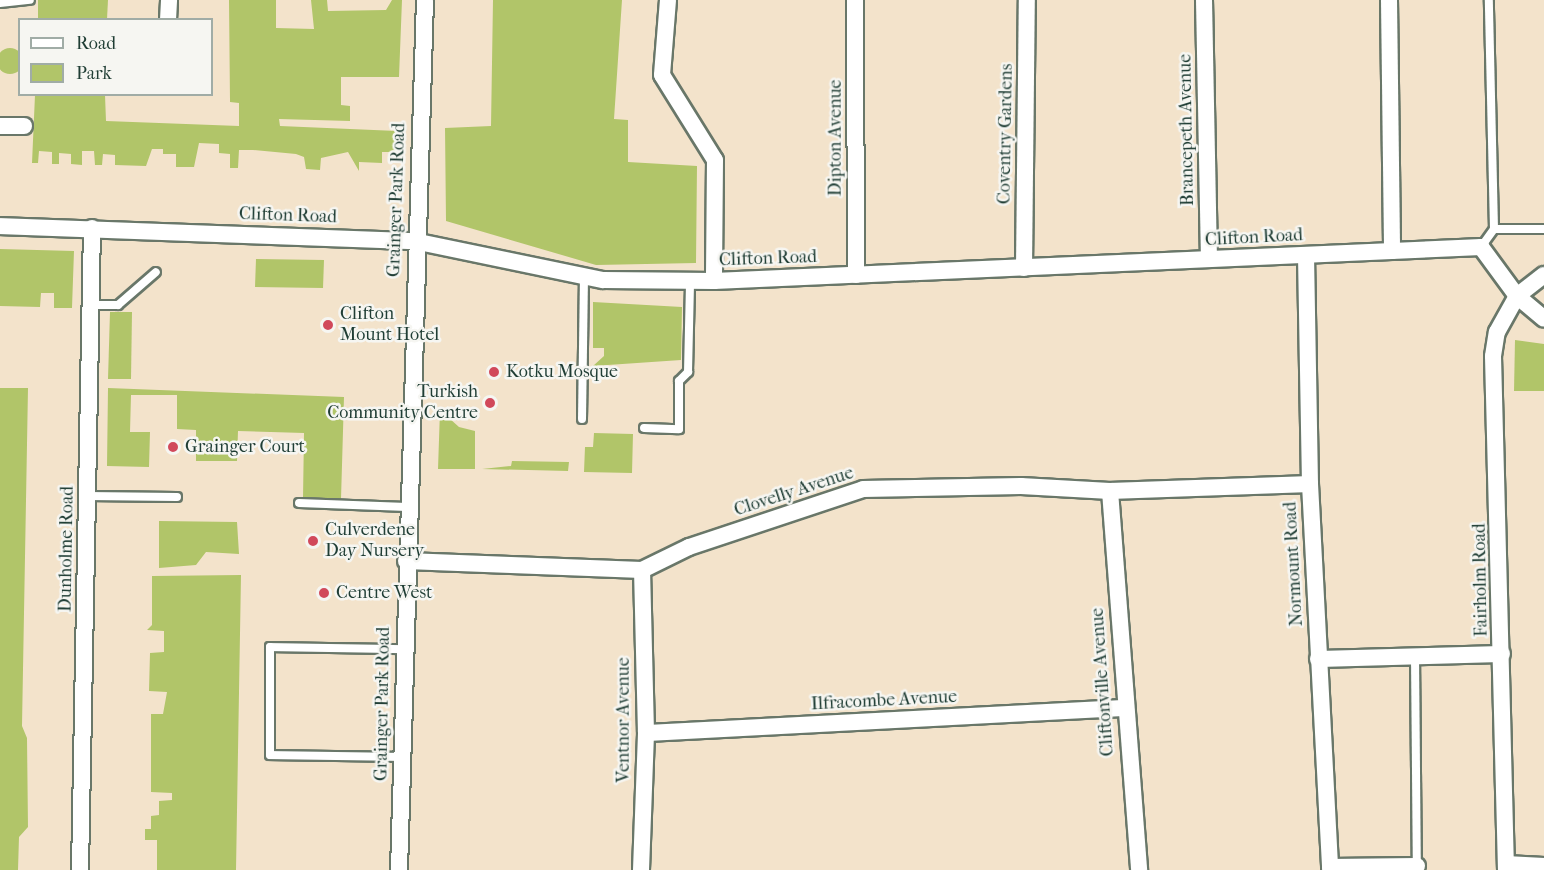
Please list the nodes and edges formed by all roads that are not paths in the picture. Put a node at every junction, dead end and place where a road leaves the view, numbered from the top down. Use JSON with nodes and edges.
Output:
{"nodes":[{"id":1,"x":30,"y":0,"type":"edge"},
{"id":2,"x":169,"y":0,"type":"edge"},
{"id":3,"x":425,"y":0,"type":"edge"},
{"id":4,"x":668,"y":0,"type":"edge"},
{"id":5,"x":855,"y":0,"type":"edge"},
{"id":6,"x":1027,"y":0,"type":"edge"},
{"id":7,"x":1204,"y":0,"type":"edge"},
{"id":8,"x":1389,"y":0,"type":"edge"},
{"id":9,"x":1489,"y":0,"type":"edge"},
{"id":10,"x":0,"y":3,"type":"edge"},
{"id":11,"x":168,"y":18,"type":"edge"},
{"id":12,"x":0,"y":126,"type":"edge"},
{"id":13,"x":24,"y":126,"type":"dead end"},
{"id":14,"x":0,"y":226,"type":"edge"},
{"id":15,"x":92,"y":228,"type":"junction"},
{"id":16,"x":1494,"y":229,"type":"junction"},
{"id":17,"x":1544,"y":229,"type":"edge"},
{"id":18,"x":414,"y":241,"type":"junction"},
{"id":19,"x":1481,"y":248,"type":"junction"},
{"id":20,"x":1392,"y":251,"type":"junction"},
{"id":21,"x":1306,"y":255,"type":"junction"},
{"id":22,"x":1209,"y":259,"type":"junction"},
{"id":23,"x":1024,"y":268,"type":"junction"},
{"id":24,"x":156,"y":272,"type":"dead end"},
{"id":25,"x":856,"y":275,"type":"junction"},
{"id":26,"x":1544,"y":275,"type":"edge"},
{"id":27,"x":584,"y":276,"type":"junction"},
{"id":28,"x":690,"y":281,"type":"junction"},
{"id":29,"x":714,"y":281,"type":"junction"},
{"id":30,"x":1517,"y":296,"type":"junction"},
{"id":31,"x":89,"y":305,"type":"junction"},
{"id":32,"x":1544,"y":319,"type":"edge"},
{"id":33,"x":582,"y":419,"type":"dead end"},
{"id":34,"x":644,"y":428,"type":"dead end"},
{"id":35,"x":1310,"y":484,"type":"junction"},
{"id":36,"x":1110,"y":491,"type":"junction"},
{"id":37,"x":87,"y":496,"type":"junction"},
{"id":38,"x":177,"y":497,"type":"dead end"},
{"id":39,"x":299,"y":503,"type":"dead end"},
{"id":40,"x":407,"y":507,"type":"junction"},
{"id":41,"x":406,"y":561,"type":"junction"},
{"id":42,"x":642,"y":570,"type":"junction"},
{"id":43,"x":404,"y":649,"type":"junction"},
{"id":44,"x":1502,"y":654,"type":"junction"},
{"id":45,"x":1415,"y":657,"type":"junction"},
{"id":46,"x":1318,"y":659,"type":"junction"},
{"id":47,"x":1124,"y":708,"type":"junction"},
{"id":48,"x":646,"y":733,"type":"junction"},
{"id":49,"x":401,"y":757,"type":"junction"},
{"id":50,"x":1544,"y":866,"type":"edge"},
{"id":51,"x":1506,"y":867,"type":"edge"},
{"id":52,"x":1417,"y":868,"type":"edge"},
{"id":53,"x":1330,"y":869,"type":"edge"},
{"id":54,"x":80,"y":870,"type":"edge"},
{"id":55,"x":399,"y":870,"type":"edge"},
{"id":56,"x":640,"y":870,"type":"edge"},
{"id":57,"x":1139,"y":870,"type":"edge"}],
"edges":[{"from":1,"to":10,"type":"lane"},
{"from":2,"to":11,"type":"street"},
{"from":3,"to":18,"type":"street","name":"Grainger Park Road"},
{"from":4,"to":29,"type":"street"},
{"from":5,"to":25,"type":"street","name":"Dipton Avenue"},
{"from":6,"to":23,"type":"street","name":"Coventry Gardens"},
{"from":7,"to":22,"type":"street","name":"Brancepeth Avenue"},
{"from":8,"to":20,"type":"street"},
{"from":9,"to":16,"type":"lane"},
{"from":12,"to":13,"type":"street"},
{"from":14,"to":15,"type":"street","name":"Clifton Road"},
{"from":15,"to":18,"type":"street","name":"Clifton Road"},
{"from":15,"to":31,"type":"street","name":"Dunholme Road"},
{"from":16,"to":17,"type":"lane"},
{"from":16,"to":19,"type":"lane"},
{"from":18,"to":27,"type":"street","name":"Clifton Road"},
{"from":18,"to":40,"type":"street","name":"Grainger Park Road"},
{"from":19,"to":20,"type":"street","name":"Clifton Road"},
{"from":19,"to":30,"type":"street"},
{"from":20,"to":21,"type":"street","name":"Clifton Road"},
{"from":21,"to":22,"type":"street","name":"Clifton Road"},
{"from":21,"to":35,"type":"street","name":"Normount Road"},
{"from":22,"to":23,"type":"street","name":"Clifton Road"},
{"from":23,"to":25,"type":"street","name":"Clifton Road"},
{"from":24,"to":31,"type":"lane"},
{"from":25,"to":29,"type":"street","name":"Clifton Road"},
{"from":26,"to":30,"type":"street"},
{"from":27,"to":28,"type":"street","name":"Clifton Road"},
{"from":27,"to":33,"type":"lane"},
{"from":28,"to":29,"type":"street","name":"Clifton Road"},
{"from":28,"to":34,"type":"lane"},
{"from":30,"to":32,"type":"street"},
{"from":30,"to":44,"type":"street","name":"Fairholm Road"},
{"from":31,"to":37,"type":"street","name":"Dunholme Road"},
{"from":35,"to":36,"type":"street","name":"Clovelly Avenue"},
{"from":35,"to":46,"type":"street","name":"Normount Road"},
{"from":36,"to":42,"type":"street","name":"Clovelly Avenue"},
{"from":36,"to":47,"type":"street","name":"Cliftonville Avenue"},
{"from":37,"to":38,"type":"lane"},
{"from":37,"to":54,"type":"street","name":"Dunholme Road"},
{"from":39,"to":40,"type":"lane"},
{"from":40,"to":41,"type":"street","name":"Grainger Park Road"},
{"from":41,"to":42,"type":"street","name":"Clovelly Avenue"},
{"from":41,"to":43,"type":"street","name":"Grainger Park Road"},
{"from":42,"to":48,"type":"street","name":"Ventnor Avenue"},
{"from":43,"to":49,"type":"street","name":"Grainger Park Road"},
{"from":43,"to":49,"type":"lane"},
{"from":44,"to":45,"type":"street"},
{"from":44,"to":51,"type":"street","name":"Fairholm Road"},
{"from":45,"to":46,"type":"street"},
{"from":45,"to":52,"type":"lane"},
{"from":46,"to":53,"type":"street","name":"Normount Road"},
{"from":47,"to":48,"type":"street","name":"Ilfracombe Avenue"},
{"from":47,"to":57,"type":"street","name":"Cliftonville Avenue"},
{"from":48,"to":56,"type":"street","name":"Ventnor Avenue"},
{"from":49,"to":55,"type":"street","name":"Grainger Park Road"},
{"from":50,"to":51,"type":"street"},
{"from":52,"to":53,"type":"street"}]}
